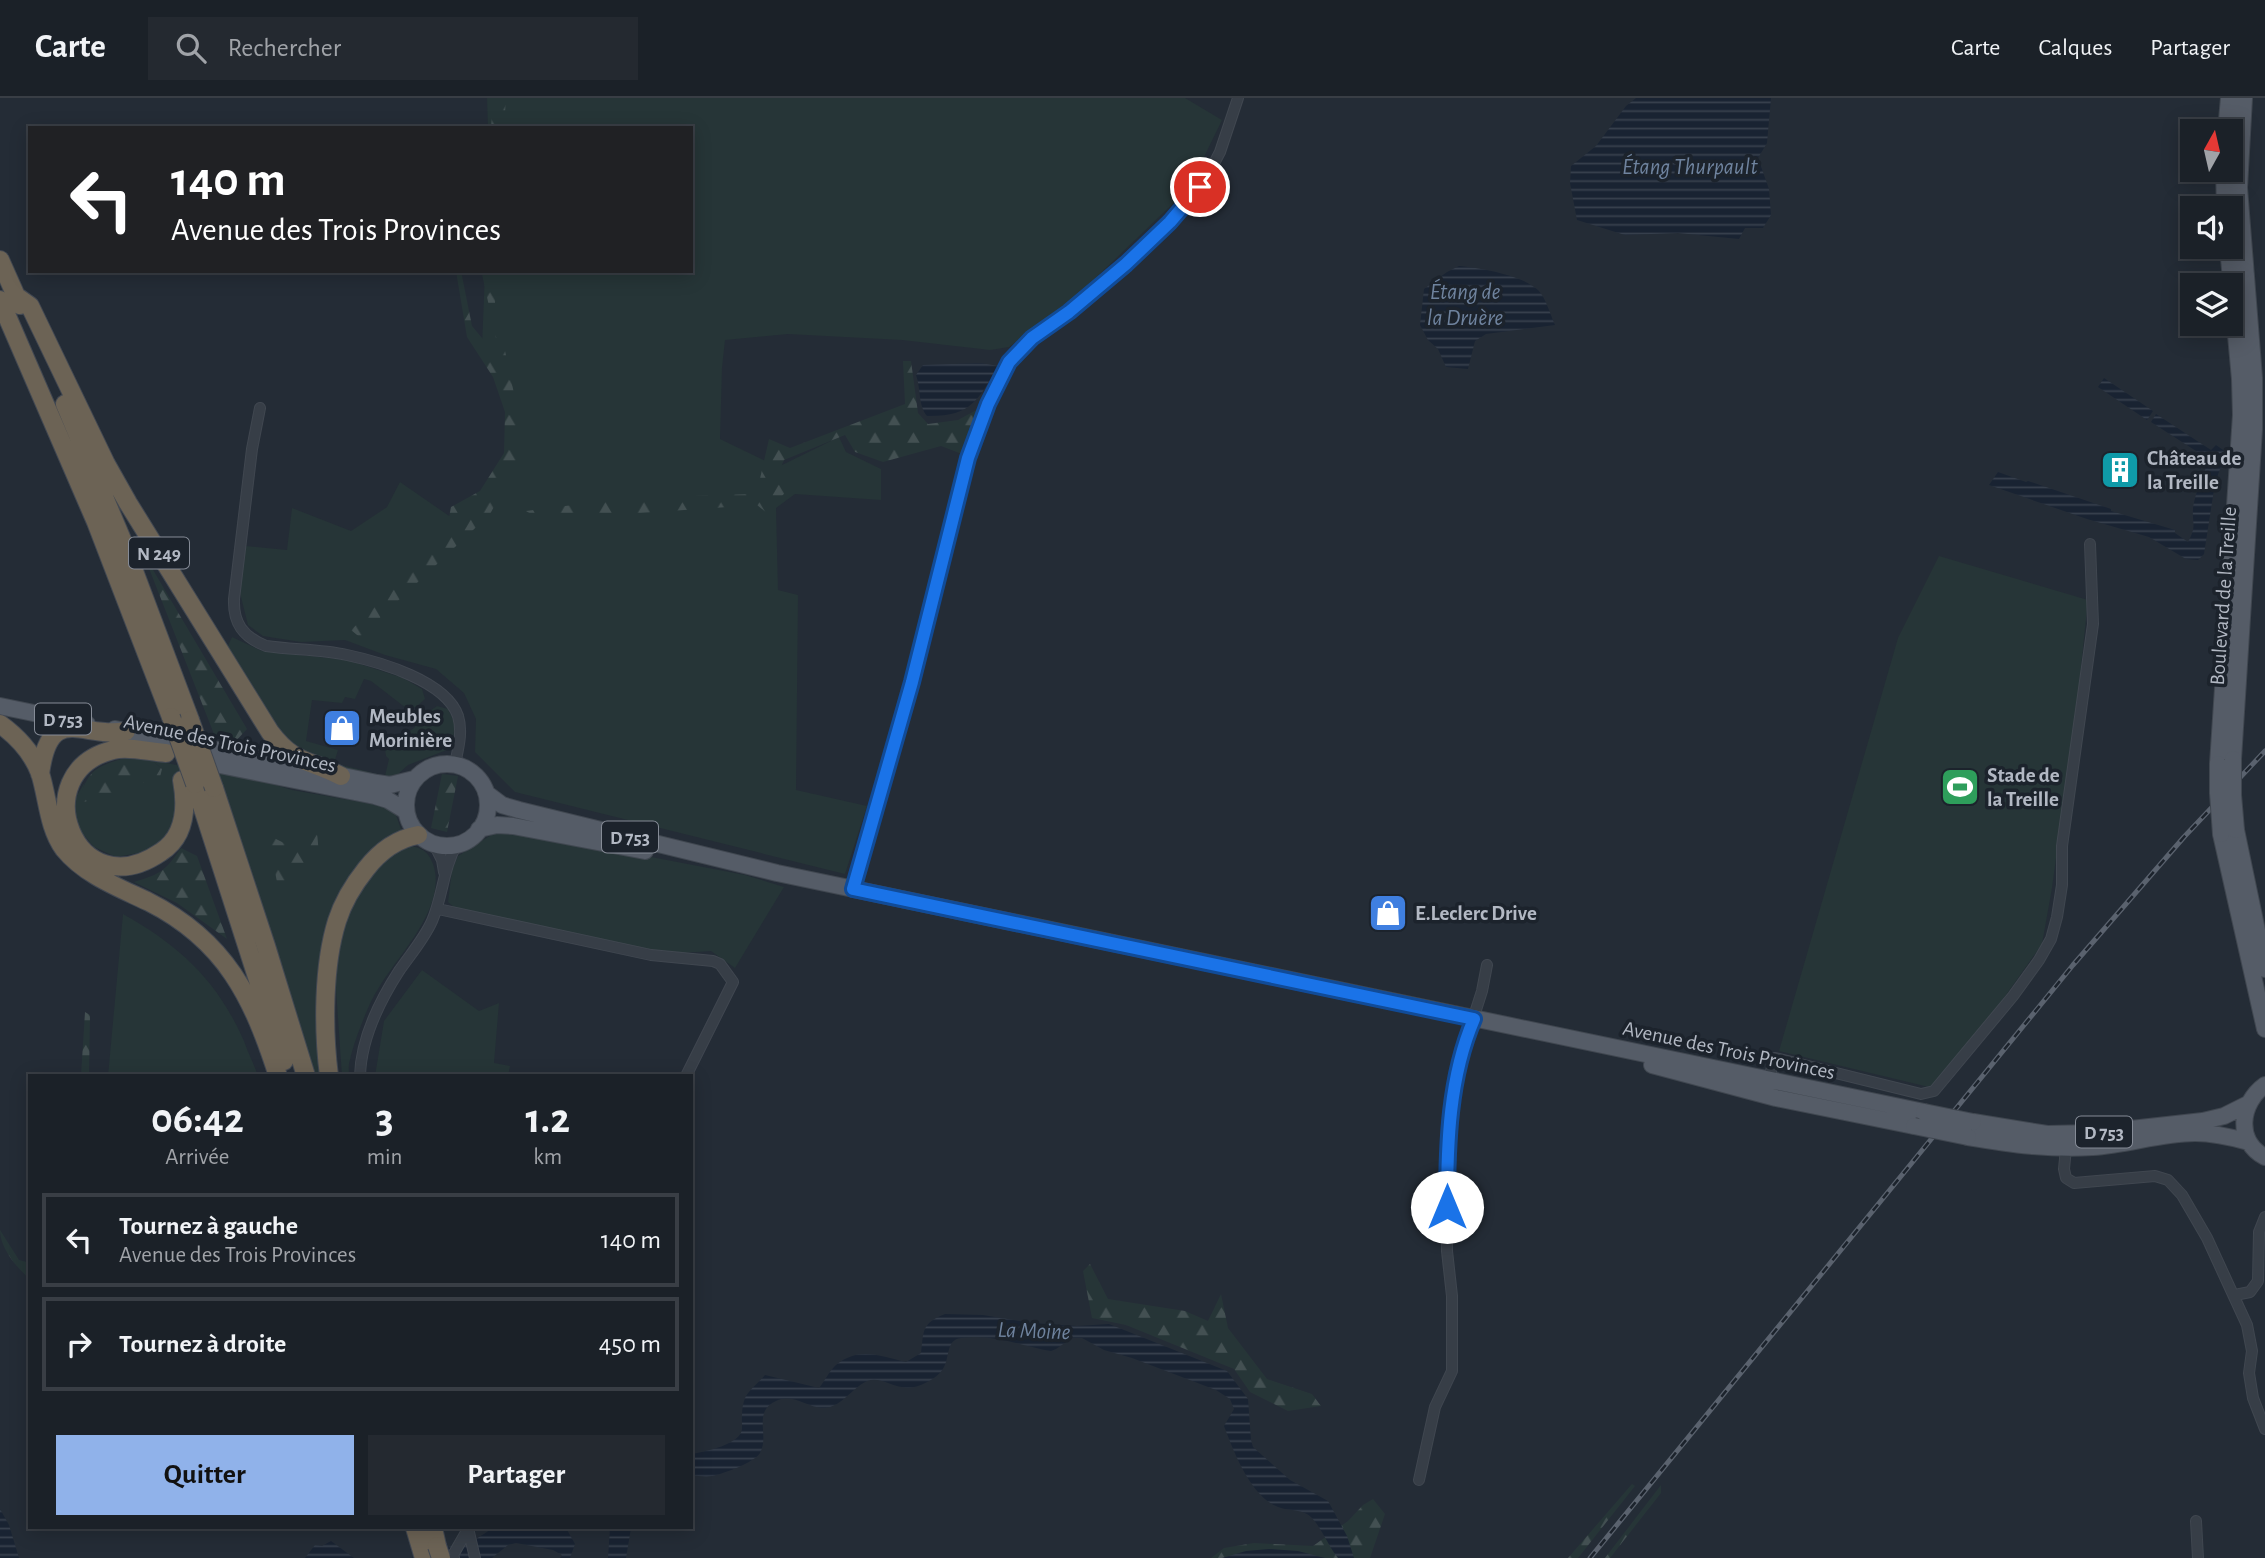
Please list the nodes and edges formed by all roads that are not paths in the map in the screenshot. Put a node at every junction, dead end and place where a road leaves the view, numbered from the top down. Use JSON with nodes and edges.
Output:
{"nodes":[{"id":1,"x":1238,"y":98,"type":"edge"},
{"id":2,"x":2229,"y":98,"type":"edge"},
{"id":3,"x":2244,"y":98,"type":"edge"},
{"id":4,"x":2227,"y":119,"type":"edge"},
{"id":5,"x":2229,"y":259,"type":"edge"},
{"id":6,"x":0,"y":260,"type":"edge"},
{"id":7,"x":8,"y":298,"type":"edge"},
{"id":8,"x":260,"y":408,"type":"dead end"},
{"id":9,"x":2090,"y":544,"type":"dead end"},
{"id":10,"x":0,"y":706,"type":"edge"},
{"id":11,"x":0,"y":716,"type":"edge"},
{"id":12,"x":0,"y":724,"type":"edge"},
{"id":13,"x":63,"y":729,"type":"junction"},
{"id":14,"x":126,"y":732,"type":"junction"},
{"id":15,"x":166,"y":753,"type":"junction"},
{"id":16,"x":2226,"y":761,"type":"junction"},
{"id":17,"x":455,"y":765,"type":"junction"},
{"id":18,"x":40,"y":774,"type":"junction"},
{"id":19,"x":341,"y":776,"type":"junction"},
{"id":20,"x":415,"y":779,"type":"junction"},
{"id":21,"x":188,"y":782,"type":"junction"},
{"id":22,"x":486,"y":793,"type":"junction"},
{"id":23,"x":406,"y":811,"type":"junction"},
{"id":24,"x":479,"y":830,"type":"junction"},
{"id":25,"x":2229,"y":832,"type":"junction"},
{"id":26,"x":426,"y":839,"type":"junction"},
{"id":27,"x":457,"y":844,"type":"junction"},
{"id":28,"x":777,"y":873,"type":"junction"},
{"id":29,"x":445,"y":874,"type":"junction"},
{"id":30,"x":853,"y":889,"type":"junction"},
{"id":31,"x":438,"y":909,"type":"junction"},
{"id":32,"x":1487,"y":965,"type":"dead end"},
{"id":33,"x":2265,"y":968,"type":"edge"},
{"id":34,"x":1474,"y":1019,"type":"junction"},
{"id":35,"x":2265,"y":1029,"type":"edge"},
{"id":36,"x":1524,"y":1030,"type":"junction"},
{"id":37,"x":277,"y":1074,"type":"edge"},
{"id":38,"x":288,"y":1074,"type":"edge"},
{"id":39,"x":305,"y":1074,"type":"edge"},
{"id":40,"x":329,"y":1074,"type":"edge"},
{"id":41,"x":360,"y":1074,"type":"edge"},
{"id":42,"x":687,"y":1074,"type":"edge"},
{"id":43,"x":1768,"y":1079,"type":"junction"},
{"id":44,"x":2265,"y":1085,"type":"edge"},
{"id":45,"x":1776,"y":1098,"type":"junction"},
{"id":46,"x":2248,"y":1104,"type":"junction"},
{"id":47,"x":1971,"y":1129,"type":"junction"},
{"id":48,"x":2249,"y":1142,"type":"junction"},
{"id":49,"x":2066,"y":1148,"type":"junction"},
{"id":50,"x":2263,"y":1159,"type":"edge"},
{"id":51,"x":2265,"y":1217,"type":"edge"},
{"id":52,"x":2235,"y":1295,"type":"junction"},
{"id":53,"x":2265,"y":1429,"type":"edge"},
{"id":54,"x":1419,"y":1480,"type":"dead end"},
{"id":55,"x":2196,"y":1521,"type":"dead end"},
{"id":56,"x":416,"y":1529,"type":"edge"},
{"id":57,"x":433,"y":1529,"type":"edge"},
{"id":58,"x":467,"y":1529,"type":"edge"},
{"id":59,"x":468,"y":1529,"type":"edge"},
{"id":60,"x":438,"y":1554,"type":"edge"},
{"id":61,"x":475,"y":1558,"type":"edge"},
{"id":62,"x":2198,"y":1558,"type":"edge"}],
"edges":[{"from":1,"to":30,"type":"street"},
{"from":2,"to":4,"type":"main road"},
{"from":3,"to":16,"type":"main road","name":"Boulevard de la Treille"},
{"from":5,"to":16,"type":"main road","name":"Boulevard de la Treille"},
{"from":6,"to":7,"type":"highway","number":"N 249"},
{"from":7,"to":19,"type":"highway","number":"N 249"},
{"from":7,"to":21,"type":"highway","number":"N 249","bridge":true},
{"from":7,"to":39,"type":"highway","number":"N 249","bridge":true},
{"from":8,"to":17,"type":"street"},
{"from":9,"to":43,"type":"street"},
{"from":10,"to":14,"type":"main road","name":"Avenue des Trois Provinces","number":"D 753"},
{"from":11,"to":13,"type":"main road","name":"Avenue des Trois Provinces","number":"D 753"},
{"from":12,"to":18,"type":"highway"},
{"from":13,"to":14,"type":"highway"},
{"from":13,"to":15,"type":"main road","name":"Avenue des Trois Provinces","number":"D 753"},
{"from":13,"to":18,"type":"highway"},
{"from":14,"to":19,"type":"main road","name":"Avenue des Trois Provinces","number":"D 753"},
{"from":15,"to":21,"type":"highway","number":"N 249"},
{"from":15,"to":23,"type":"main road","name":"Avenue des Trois Provinces","number":"D 753"},
{"from":16,"to":25,"type":"main road","name":"Boulevard de la Treille","bridge":true},
{"from":17,"to":20,"type":"main road"},
{"from":17,"to":22,"type":"main road"},
{"from":18,"to":37,"type":"highway"},
{"from":19,"to":20,"type":"main road","name":"Avenue des Trois Provinces","number":"D 753"},
{"from":20,"to":23,"type":"main road"},
{"from":21,"to":38,"type":"highway","number":"N 249"},
{"from":22,"to":24,"type":"main road"},
{"from":22,"to":28,"type":"main road","name":"Avenue des Trois Provinces","number":"D 753"},
{"from":23,"to":26,"type":"main road"},
{"from":24,"to":27,"type":"main road"},
{"from":24,"to":28,"type":"main road","name":"Avenue des Trois Provinces","number":"D 753"},
{"from":25,"to":33,"type":"main road","name":"Boulevard de la Treille"},
{"from":25,"to":35,"type":"main road","name":"Boulevard de la Treille"},
{"from":26,"to":27,"type":"main road"},
{"from":26,"to":29,"type":"street"},
{"from":26,"to":40,"type":"highway"},
{"from":27,"to":29,"type":"street"},
{"from":28,"to":30,"type":"main road","name":"Avenue des Trois Provinces","number":"D 753"},
{"from":29,"to":31,"type":"street"},
{"from":30,"to":34,"type":"main road","name":"Avenue des Trois Provinces","number":"D 753"},
{"from":31,"to":41,"type":"street"},
{"from":31,"to":42,"type":"street"},
{"from":32,"to":34,"type":"street"},
{"from":34,"to":36,"type":"main road","name":"Avenue des Trois Provinces","number":"D 753"},
{"from":34,"to":54,"type":"street"},
{"from":36,"to":43,"type":"main road","name":"Avenue des Trois Provinces","number":"D 753"},
{"from":36,"to":45,"type":"main road","name":"Avenue des Trois Provinces","number":"D 753"},
{"from":43,"to":45,"type":"street"},
{"from":43,"to":47,"type":"main road","name":"Avenue des Trois Provinces","number":"D 753","bridge":true},
{"from":44,"to":46,"type":"main road"},
{"from":45,"to":47,"type":"main road","name":"Avenue des Trois Provinces","number":"D 753","bridge":true},
{"from":46,"to":47,"type":"main road","number":"D 753"},
{"from":46,"to":48,"type":"main road"},
{"from":47,"to":49,"type":"main road","number":"D 753"},
{"from":48,"to":49,"type":"main road","number":"D 753"},
{"from":48,"to":50,"type":"main road"},
{"from":49,"to":52,"type":"street"},
{"from":51,"to":52,"type":"street"},
{"from":52,"to":53,"type":"street"},
{"from":55,"to":62,"type":"street"},
{"from":56,"to":60,"type":"highway"},
{"from":57,"to":60,"type":"highway"},
{"from":58,"to":60,"type":"street"},
{"from":59,"to":61,"type":"street"}]}
